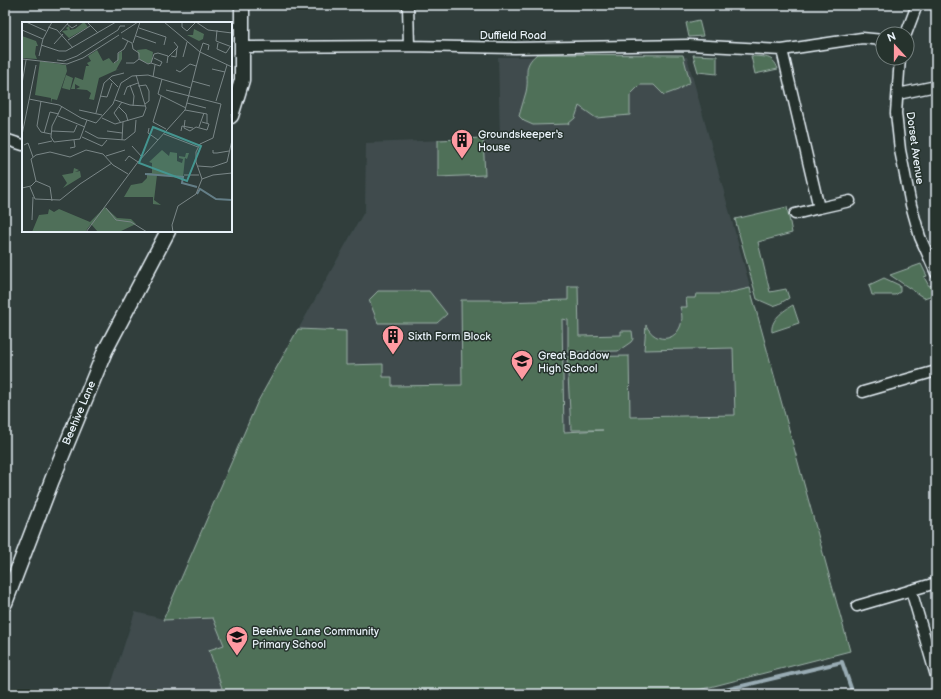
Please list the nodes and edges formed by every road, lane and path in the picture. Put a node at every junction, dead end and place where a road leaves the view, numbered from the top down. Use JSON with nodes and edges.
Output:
{"nodes":[{"id":1,"x":242,"y":5,"type":"edge"},
{"id":2,"x":408,"y":5,"type":"edge"},
{"id":3,"x":917,"y":5,"type":"edge"},
{"id":4,"x":909,"y":26,"type":"edge"},
{"id":5,"x":875,"y":39,"type":"edge"},
{"id":6,"x":408,"y":46,"type":"junction"},
{"id":7,"x":243,"y":48,"type":"junction"},
{"id":8,"x":782,"y":50,"type":"junction"},
{"id":9,"x":900,"y":66,"type":"edge"},
{"id":10,"x":936,"y":86,"type":"edge"},
{"id":11,"x":898,"y":94,"type":"junction"},
{"id":12,"x":232,"y":113,"type":"edge"},
{"id":13,"x":5,"y":139,"type":"edge"},
{"id":14,"x":22,"y":145,"type":"edge"},
{"id":15,"x":850,"y":202,"type":"dead end"},
{"id":16,"x":819,"y":208,"type":"junction"},
{"id":17,"x":795,"y":214,"type":"dead end"},
{"id":18,"x":167,"y":232,"type":"edge"},
{"id":19,"x":936,"y":273,"type":"edge"},
{"id":20,"x":936,"y":371,"type":"edge"},
{"id":21,"x":863,"y":392,"type":"dead end"},
{"id":22,"x":936,"y":584,"type":"edge"},
{"id":23,"x":8,"y":588,"type":"edge"},
{"id":24,"x":911,"y":590,"type":"junction"},
{"id":25,"x":5,"y":602,"type":"edge"},
{"id":26,"x":856,"y":606,"type":"dead end"},
{"id":27,"x":936,"y":676,"type":"edge"}],
"edges":[{"from":1,"to":7,"type":"main road"},
{"from":2,"to":6,"type":"street"},
{"from":3,"to":4,"type":"street"},
{"from":5,"to":8,"type":"street","name":"Duffield Road"},
{"from":6,"to":7,"type":"street","name":"Duffield Road"},
{"from":6,"to":8,"type":"street","name":"Duffield Road"},
{"from":7,"to":12,"type":"main road"},
{"from":8,"to":16,"type":"street"},
{"from":9,"to":11,"type":"street","name":"Dorset Avenue"},
{"from":10,"to":11,"type":"street"},
{"from":11,"to":19,"type":"street","name":"Dorset Avenue"},
{"from":13,"to":14,"type":"street"},
{"from":15,"to":16,"type":"street"},
{"from":16,"to":17,"type":"street"},
{"from":18,"to":23,"type":"main road","name":"Beehive Lane"},
{"from":20,"to":21,"type":"street"},
{"from":22,"to":24,"type":"street"},
{"from":23,"to":25,"type":"main road","name":"Beehive Lane"},
{"from":24,"to":26,"type":"street"},
{"from":24,"to":27,"type":"street"}]}
